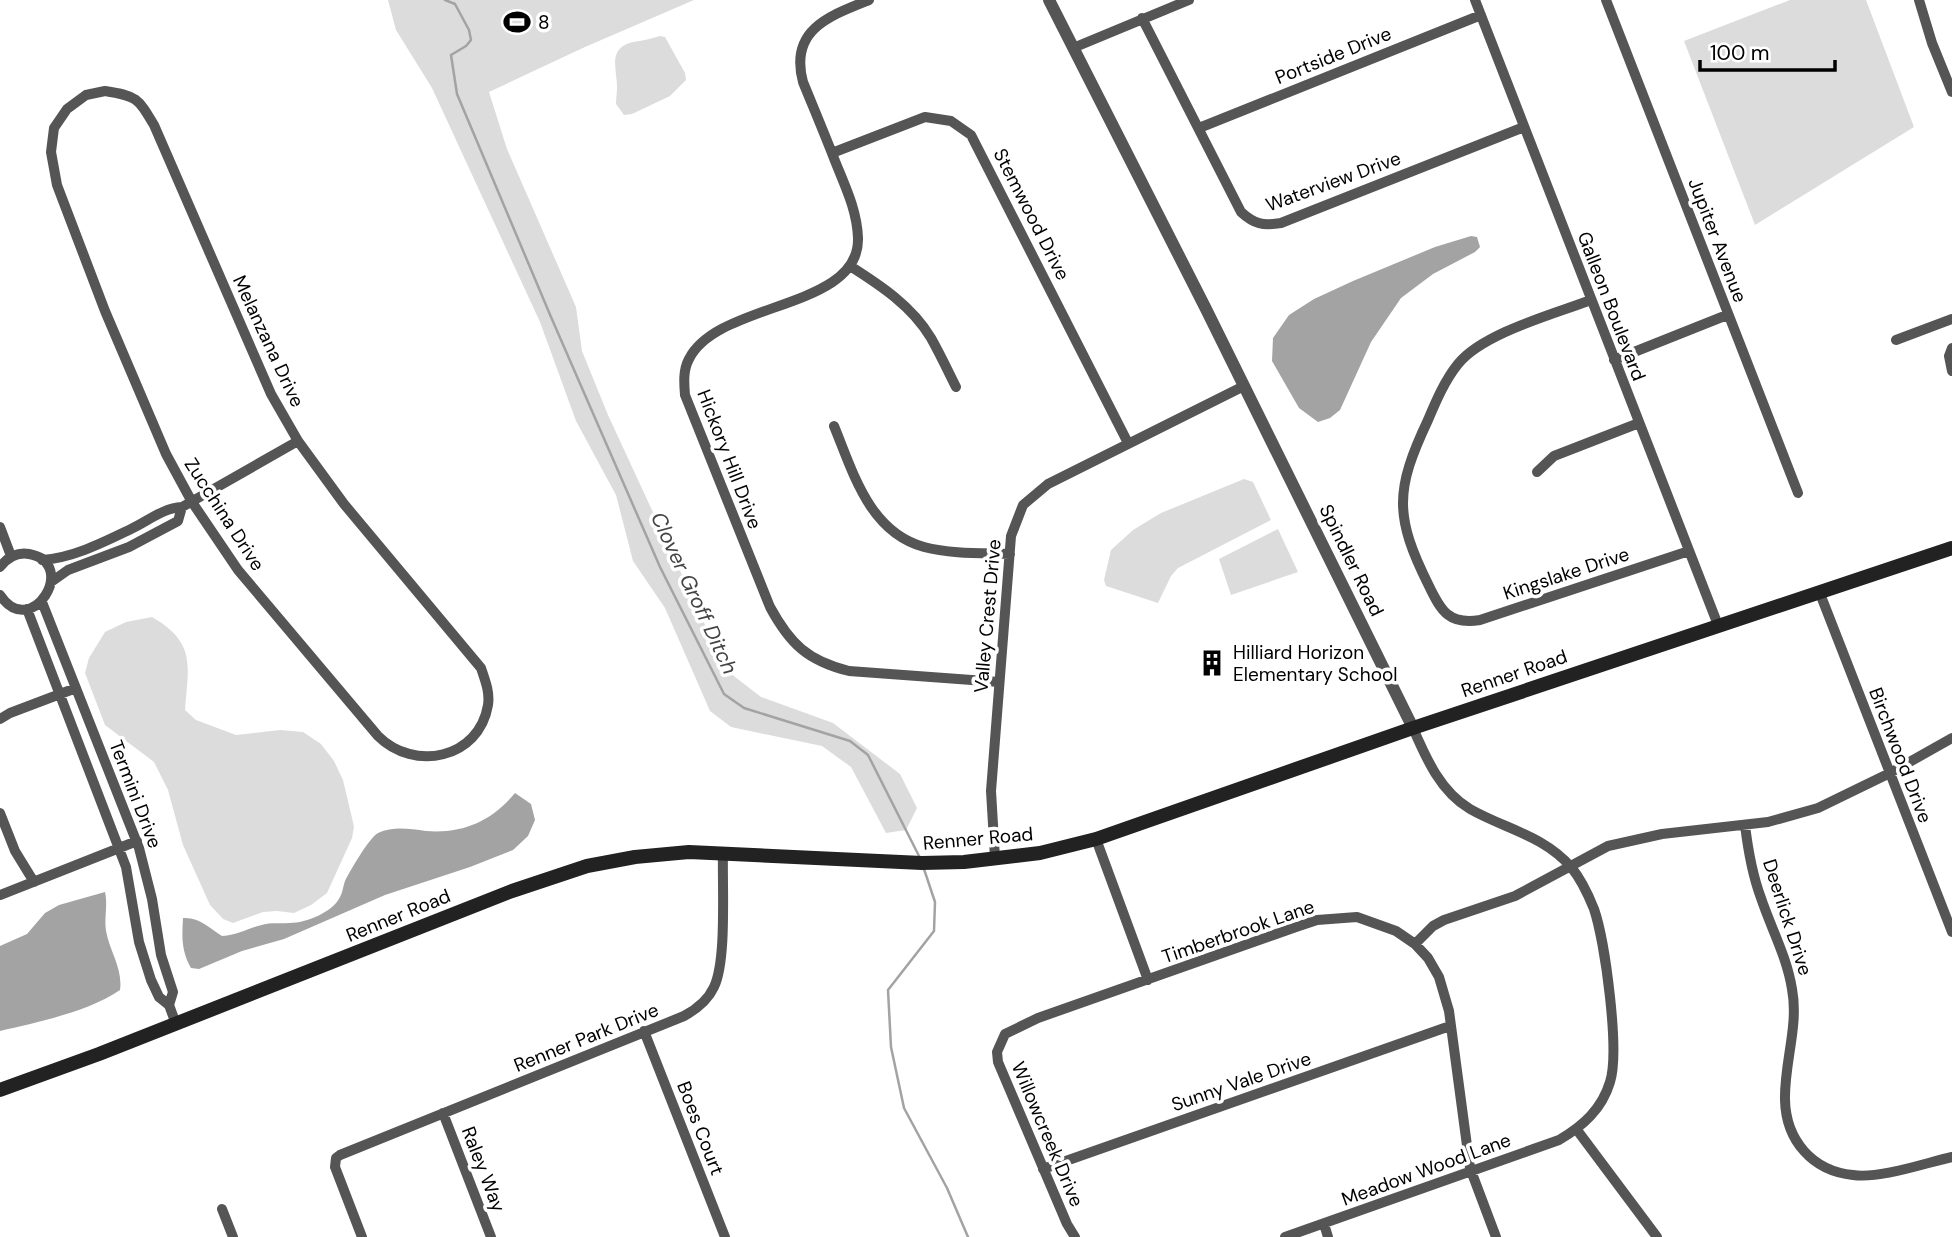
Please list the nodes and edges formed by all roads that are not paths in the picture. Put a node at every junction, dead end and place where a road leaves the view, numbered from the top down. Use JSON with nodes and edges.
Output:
{"nodes":[{"id":1,"x":869,"y":0,"type":"edge"},
{"id":2,"x":1049,"y":0,"type":"edge"},
{"id":3,"x":1189,"y":0,"type":"edge"},
{"id":4,"x":1475,"y":0,"type":"edge"},
{"id":5,"x":1606,"y":0,"type":"edge"},
{"id":6,"x":1919,"y":0,"type":"edge"},
{"id":7,"x":1481,"y":15,"type":"junction"},
{"id":8,"x":1142,"y":18,"type":"junction"},
{"id":9,"x":1073,"y":48,"type":"junction"},
{"id":10,"x":1952,"y":92,"type":"edge"},
{"id":11,"x":86,"y":95,"type":"joint"},
{"id":12,"x":1524,"y":127,"type":"junction"},
{"id":13,"x":1199,"y":128,"type":"junction"},
{"id":14,"x":832,"y":153,"type":"junction"},
{"id":15,"x":850,"y":266,"type":"junction"},
{"id":16,"x":1591,"y":300,"type":"junction"},
{"id":17,"x":1727,"y":315,"type":"junction"},
{"id":18,"x":1952,"y":321,"type":"edge"},
{"id":19,"x":1896,"y":340,"type":"dead end"},
{"id":20,"x":1952,"y":348,"type":"edge"},
{"id":21,"x":1614,"y":360,"type":"junction"},
{"id":22,"x":1952,"y":371,"type":"edge"},
{"id":23,"x":1244,"y":386,"type":"junction"},
{"id":24,"x":956,"y":387,"type":"dead end"},
{"id":25,"x":1639,"y":423,"type":"junction"},
{"id":26,"x":834,"y":426,"type":"dead end"},
{"id":27,"x":298,"y":441,"type":"junction"},
{"id":28,"x":1128,"y":443,"type":"junction"},
{"id":29,"x":1537,"y":472,"type":"dead end"},
{"id":30,"x":1798,"y":493,"type":"dead end"},
{"id":31,"x":192,"y":502,"type":"junction"},
{"id":32,"x":181,"y":508,"type":"junction"},
{"id":33,"x":0,"y":527,"type":"edge"},
{"id":34,"x":1952,"y":548,"type":"edge"},
{"id":35,"x":1689,"y":551,"type":"junction"},
{"id":36,"x":1010,"y":554,"type":"junction"},
{"id":37,"x":11,"y":556,"type":"junction"},
{"id":38,"x":42,"y":560,"type":"junction"},
{"id":39,"x":0,"y":567,"type":"edge"},
{"id":40,"x":51,"y":582,"type":"junction"},
{"id":41,"x":1819,"y":591,"type":"junction"},
{"id":42,"x":0,"y":595,"type":"edge"},
{"id":43,"x":42,"y":602,"type":"junction"},
{"id":44,"x":5,"y":605,"type":"edge"},
{"id":45,"x":27,"y":609,"type":"junction"},
{"id":46,"x":1718,"y":625,"type":"junction"},
{"id":47,"x":999,"y":682,"type":"junction"},
{"id":48,"x":76,"y":688,"type":"junction"},
{"id":49,"x":60,"y":694,"type":"junction"},
{"id":50,"x":0,"y":719,"type":"edge"},
{"id":51,"x":482,"y":725,"type":"joint"},
{"id":52,"x":1413,"y":728,"type":"junction"},
{"id":53,"x":1952,"y":738,"type":"edge"},
{"id":54,"x":1890,"y":773,"type":"junction"},
{"id":55,"x":0,"y":813,"type":"edge"},
{"id":56,"x":1745,"y":825,"type":"junction"},
{"id":57,"x":1096,"y":839,"type":"junction"},
{"id":58,"x":136,"y":841,"type":"junction"},
{"id":59,"x":118,"y":849,"type":"junction"},
{"id":60,"x":723,"y":852,"type":"junction"},
{"id":61,"x":995,"y":858,"type":"junction"},
{"id":62,"x":1570,"y":866,"type":"junction"},
{"id":63,"x":34,"y":882,"type":"junction"},
{"id":64,"x":0,"y":895,"type":"edge"},
{"id":65,"x":1952,"y":932,"type":"edge"},
{"id":66,"x":1415,"y":944,"type":"junction"},
{"id":67,"x":1148,"y":980,"type":"junction"},
{"id":68,"x":169,"y":1005,"type":"junction"},
{"id":69,"x":176,"y":1024,"type":"junction"},
{"id":70,"x":1450,"y":1026,"type":"junction"},
{"id":71,"x":644,"y":1031,"type":"junction"},
{"id":72,"x":1000,"y":1042,"type":"joint"},
{"id":73,"x":0,"y":1090,"type":"edge"},
{"id":74,"x":443,"y":1113,"type":"junction"},
{"id":75,"x":1577,"y":1130,"type":"junction"},
{"id":76,"x":1952,"y":1157,"type":"edge"},
{"id":77,"x":1043,"y":1170,"type":"junction"},
{"id":78,"x":1471,"y":1172,"type":"junction"},
{"id":79,"x":222,"y":1209,"type":"dead end"},
{"id":80,"x":1324,"y":1224,"type":"junction"},
{"id":81,"x":233,"y":1237,"type":"edge"},
{"id":82,"x":362,"y":1237,"type":"edge"},
{"id":83,"x":491,"y":1237,"type":"edge"},
{"id":84,"x":725,"y":1237,"type":"edge"},
{"id":85,"x":1075,"y":1237,"type":"edge"},
{"id":86,"x":1285,"y":1237,"type":"edge"},
{"id":87,"x":1328,"y":1237,"type":"edge"},
{"id":88,"x":1496,"y":1237,"type":"edge"},
{"id":89,"x":1657,"y":1237,"type":"edge"}],
"edges":[{"from":1,"to":14,"type":"street"},
{"from":2,"to":9,"type":"street","name":"Spindler Road"},
{"from":3,"to":8,"type":"street"},
{"from":4,"to":7,"type":"street","name":"Galleon Boulevard"},
{"from":5,"to":17,"type":"street","name":"Jupiter Avenue"},
{"from":6,"to":10,"type":"street"},
{"from":7,"to":12,"type":"street","name":"Galleon Boulevard"},
{"from":7,"to":13,"type":"street","name":"Portside Drive"},
{"from":8,"to":9,"type":"street"},
{"from":8,"to":13,"type":"street","name":"Waterview Drive"},
{"from":9,"to":23,"type":"street","name":"Spindler Road"},
{"from":11,"to":27,"type":"street","name":"Melanzana Drive"},
{"from":11,"to":31,"type":"street","name":"Zucchina Drive"},
{"from":12,"to":13,"type":"street","name":"Waterview Drive"},
{"from":12,"to":16,"type":"street","name":"Galleon Boulevard"},
{"from":14,"to":15,"type":"street"},
{"from":14,"to":28,"type":"street","name":"Stemwood Drive"},
{"from":15,"to":24,"type":"street"},
{"from":15,"to":47,"type":"street","name":"Hickory Hill Drive"},
{"from":16,"to":21,"type":"street","name":"Galleon Boulevard"},
{"from":16,"to":35,"type":"street","name":"Kingslake Drive"},
{"from":17,"to":21,"type":"street"},
{"from":17,"to":30,"type":"street","name":"Jupiter Avenue"},
{"from":18,"to":19,"type":"street"},
{"from":20,"to":22,"type":"street"},
{"from":21,"to":25,"type":"street","name":"Galleon Boulevard"},
{"from":23,"to":28,"type":"street","name":"Valley Crest Drive"},
{"from":23,"to":52,"type":"street","name":"Spindler Road"},
{"from":25,"to":29,"type":"street"},
{"from":25,"to":35,"type":"street","name":"Galleon Boulevard"},
{"from":26,"to":36,"type":"street"},
{"from":27,"to":31,"type":"street"},
{"from":27,"to":51,"type":"street","name":"Melanzana Drive"},
{"from":28,"to":36,"type":"street","name":"Valley Crest Drive"},
{"from":31,"to":32,"type":"street"},
{"from":31,"to":51,"type":"street","name":"Zucchina Drive"},
{"from":32,"to":38,"type":"street"},
{"from":32,"to":40,"type":"street"},
{"from":33,"to":37,"type":"street"},
{"from":34,"to":41,"type":"main road","name":"Renner Road"},
{"from":35,"to":46,"type":"street","name":"Galleon Boulevard"},
{"from":36,"to":47,"type":"street","name":"Valley Crest Drive"},
{"from":37,"to":38,"type":"street"},
{"from":37,"to":39,"type":"street"},
{"from":38,"to":40,"type":"street"},
{"from":40,"to":43,"type":"street"},
{"from":41,"to":46,"type":"main road","name":"Renner Road"},
{"from":41,"to":54,"type":"street","name":"Birchwood Drive"},
{"from":42,"to":44,"type":"street"},
{"from":43,"to":45,"type":"street"},
{"from":43,"to":48,"type":"street","name":"Termini Drive"},
{"from":44,"to":45,"type":"street"},
{"from":45,"to":49,"type":"street","name":"Termini Drive"},
{"from":46,"to":52,"type":"main road","name":"Renner Road"},
{"from":47,"to":61,"type":"street","name":"Valley Crest Drive"},
{"from":48,"to":49,"type":"street"},
{"from":48,"to":58,"type":"street","name":"Termini Drive"},
{"from":49,"to":50,"type":"street"},
{"from":49,"to":59,"type":"street","name":"Termini Drive"},
{"from":52,"to":57,"type":"main road","name":"Renner Road"},
{"from":52,"to":62,"type":"street","name":"Spindler Road"},
{"from":53,"to":54,"type":"street"},
{"from":54,"to":56,"type":"street"},
{"from":54,"to":65,"type":"street","name":"Birchwood Drive"},
{"from":55,"to":63,"type":"street"},
{"from":56,"to":62,"type":"street"},
{"from":56,"to":76,"type":"street","name":"Deerlick Drive"},
{"from":57,"to":61,"type":"main road","name":"Renner Road"},
{"from":57,"to":67,"type":"street"},
{"from":58,"to":59,"type":"street"},
{"from":58,"to":68,"type":"street","name":"Termini Drive"},
{"from":59,"to":63,"type":"street"},
{"from":59,"to":68,"type":"street","name":"Termini Drive"},
{"from":60,"to":61,"type":"main road","name":"Renner Road"},
{"from":60,"to":69,"type":"main road","name":"Renner Road"},
{"from":60,"to":71,"type":"street","name":"Renner Park Drive"},
{"from":62,"to":66,"type":"street"},
{"from":62,"to":75,"type":"street","name":"Spindler Road"},
{"from":63,"to":64,"type":"street"},
{"from":66,"to":67,"type":"street","name":"Timberbrook Lane"},
{"from":66,"to":70,"type":"street"},
{"from":67,"to":72,"type":"street","name":"Timberbrook Lane"},
{"from":68,"to":69,"type":"street","name":"Termini Drive"},
{"from":69,"to":73,"type":"main road","name":"Renner Road"},
{"from":70,"to":77,"type":"street","name":"Sunny Vale Drive"},
{"from":70,"to":78,"type":"street"},
{"from":71,"to":74,"type":"street","name":"Renner Park Drive"},
{"from":71,"to":84,"type":"street","name":"Boes Court"},
{"from":72,"to":77,"type":"street","name":"Willowcreek Drive"},
{"from":74,"to":82,"type":"street","name":"Renner Park Drive"},
{"from":74,"to":83,"type":"street","name":"Raley Way"},
{"from":75,"to":78,"type":"street","name":"Meadow Wood Lane"},
{"from":75,"to":89,"type":"street"},
{"from":77,"to":85,"type":"street","name":"Willowcreek Drive"},
{"from":78,"to":80,"type":"street","name":"Meadow Wood Lane"},
{"from":78,"to":88,"type":"street"},
{"from":79,"to":81,"type":"street"},
{"from":80,"to":86,"type":"street","name":"Meadow Wood Lane"},
{"from":80,"to":87,"type":"street"}]}
